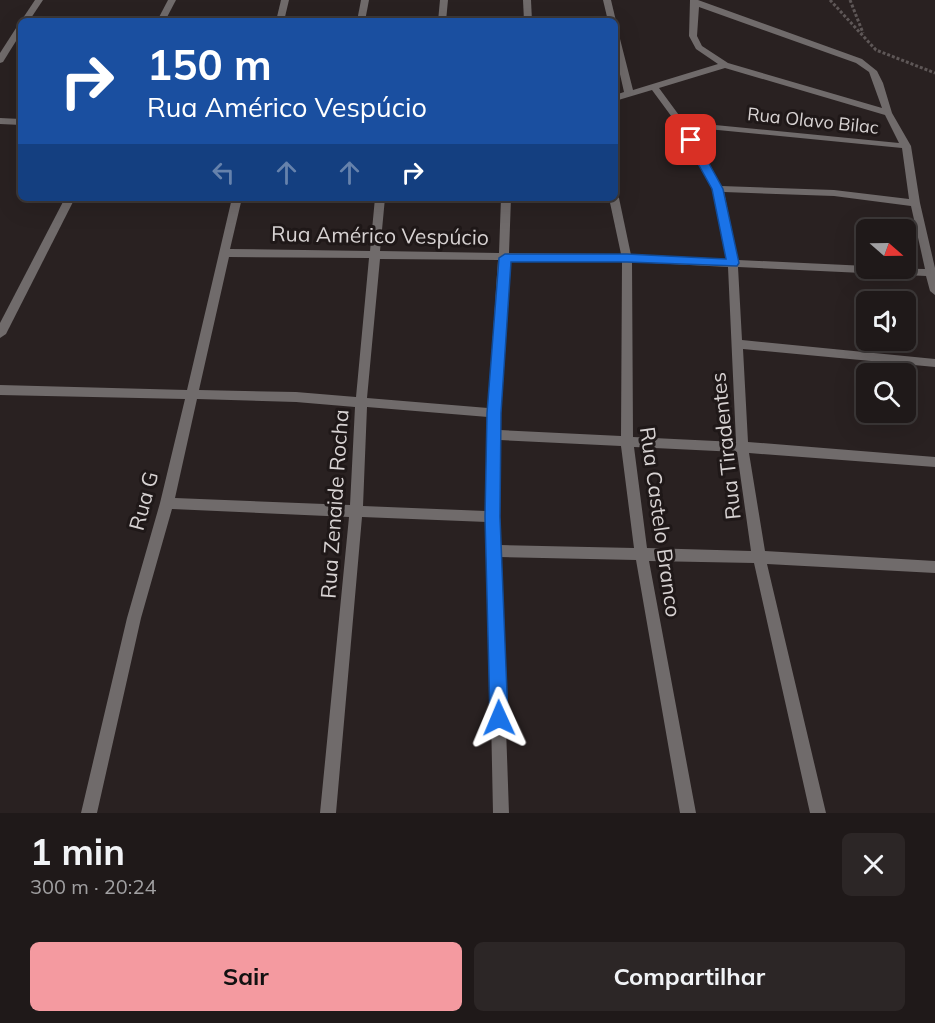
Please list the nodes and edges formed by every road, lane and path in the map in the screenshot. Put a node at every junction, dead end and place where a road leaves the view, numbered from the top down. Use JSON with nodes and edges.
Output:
{"nodes":[{"id":1,"x":39,"y":0,"type":"edge"},
{"id":2,"x":172,"y":0,"type":"edge"},
{"id":3,"x":285,"y":0,"type":"edge"},
{"id":4,"x":365,"y":0,"type":"edge"},
{"id":5,"x":444,"y":0,"type":"edge"},
{"id":6,"x":527,"y":0,"type":"edge"},
{"id":7,"x":607,"y":0,"type":"edge"},
{"id":8,"x":830,"y":0,"type":"edge"},
{"id":9,"x":850,"y":0,"type":"edge"},
{"id":10,"x":695,"y":2,"type":"edge"},
{"id":11,"x":27,"y":18,"type":"edge"},
{"id":12,"x":163,"y":18,"type":"edge"},
{"id":13,"x":281,"y":18,"type":"edge"},
{"id":14,"x":362,"y":18,"type":"edge"},
{"id":15,"x":442,"y":18,"type":"edge"},
{"id":16,"x":528,"y":18,"type":"edge"},
{"id":17,"x":611,"y":18,"type":"edge"},
{"id":18,"x":18,"y":32,"type":"edge"},
{"id":19,"x":865,"y":36,"type":"junction"},
{"id":20,"x":0,"y":37,"type":"edge"},
{"id":21,"x":15,"y":37,"type":"junction"},
{"id":22,"x":618,"y":47,"type":"edge"},
{"id":23,"x":0,"y":60,"type":"edge"},
{"id":24,"x":724,"y":65,"type":"junction"},
{"id":25,"x":935,"y":73,"type":"edge"},
{"id":26,"x":654,"y":87,"type":"junction"},
{"id":27,"x":629,"y":93,"type":"junction"},
{"id":28,"x":618,"y":97,"type":"edge"},
{"id":29,"x":888,"y":113,"type":"junction"},
{"id":30,"x":0,"y":122,"type":"edge"},
{"id":31,"x":18,"y":122,"type":"edge"},
{"id":32,"x":681,"y":124,"type":"junction"},
{"id":33,"x":906,"y":146,"type":"junction"},
{"id":34,"x":718,"y":189,"type":"junction"},
{"id":35,"x":68,"y":201,"type":"edge"},
{"id":36,"x":236,"y":201,"type":"edge"},
{"id":37,"x":380,"y":201,"type":"edge"},
{"id":38,"x":506,"y":201,"type":"edge"},
{"id":39,"x":615,"y":201,"type":"edge"},
{"id":40,"x":915,"y":203,"type":"junction"},
{"id":41,"x":224,"y":253,"type":"junction"},
{"id":42,"x":375,"y":256,"type":"junction"},
{"id":43,"x":505,"y":258,"type":"junction"},
{"id":44,"x":627,"y":258,"type":"junction"},
{"id":45,"x":733,"y":263,"type":"junction"},
{"id":46,"x":932,"y":273,"type":"junction"},
{"id":47,"x":935,"y":291,"type":"edge"},
{"id":48,"x":0,"y":334,"type":"edge"},
{"id":49,"x":737,"y":344,"type":"junction"},
{"id":50,"x":935,"y":363,"type":"edge"},
{"id":51,"x":0,"y":390,"type":"edge"},
{"id":52,"x":191,"y":396,"type":"junction"},
{"id":53,"x":361,"y":402,"type":"junction"},
{"id":54,"x":494,"y":413,"type":"junction"},
{"id":55,"x":495,"y":435,"type":"junction"},
{"id":56,"x":627,"y":441,"type":"junction"},
{"id":57,"x":742,"y":447,"type":"junction"},
{"id":58,"x":935,"y":462,"type":"edge"},
{"id":59,"x":167,"y":503,"type":"junction"},
{"id":60,"x":356,"y":510,"type":"junction"},
{"id":61,"x":493,"y":517,"type":"junction"},
{"id":62,"x":495,"y":551,"type":"junction"},
{"id":63,"x":641,"y":553,"type":"junction"},
{"id":64,"x":759,"y":557,"type":"junction"},
{"id":65,"x":935,"y":567,"type":"edge"},
{"id":66,"x":89,"y":813,"type":"edge"},
{"id":67,"x":328,"y":813,"type":"edge"},
{"id":68,"x":501,"y":813,"type":"edge"},
{"id":69,"x":688,"y":813,"type":"edge"},
{"id":70,"x":818,"y":813,"type":"edge"}],
"edges":[{"from":1,"to":11,"type":"street"},
{"from":2,"to":12,"type":"street"},
{"from":3,"to":13,"type":"street"},
{"from":4,"to":14,"type":"street"},
{"from":5,"to":15,"type":"street"},
{"from":6,"to":16,"type":"street"},
{"from":7,"to":17,"type":"street"},
{"from":8,"to":19,"type":"path"},
{"from":9,"to":19,"type":"path"},
{"from":10,"to":24,"type":"street"},
{"from":10,"to":29,"type":"street"},
{"from":18,"to":21,"type":"street"},
{"from":19,"to":25,"type":"path"},
{"from":20,"to":21,"type":"street"},
{"from":21,"to":23,"type":"street"},
{"from":22,"to":27,"type":"street"},
{"from":24,"to":26,"type":"street"},
{"from":24,"to":29,"type":"street"},
{"from":26,"to":27,"type":"street"},
{"from":26,"to":32,"type":"street","name":"Rua Tiradentes"},
{"from":27,"to":28,"type":"street"},
{"from":29,"to":33,"type":"street"},
{"from":30,"to":31,"type":"street"},
{"from":32,"to":33,"type":"street","name":"Rua Olavo Bilac"},
{"from":32,"to":34,"type":"street","name":"Rua Tiradentes"},
{"from":33,"to":40,"type":"street"},
{"from":34,"to":40,"type":"street"},
{"from":34,"to":45,"type":"street","name":"Rua Tiradentes"},
{"from":35,"to":48,"type":"street"},
{"from":36,"to":41,"type":"street","name":"Rua G"},
{"from":37,"to":42,"type":"street","name":"Rua Zenaide Rocha"},
{"from":38,"to":43,"type":"street"},
{"from":39,"to":44,"type":"street","name":"Rua Castelo Branco"},
{"from":40,"to":46,"type":"street"},
{"from":41,"to":42,"type":"street","name":"Rua Américo Vespúcio"},
{"from":41,"to":52,"type":"street","name":"Rua G"},
{"from":42,"to":43,"type":"street","name":"Rua Américo Vespúcio"},
{"from":42,"to":53,"type":"street","name":"Rua Zenaide Rocha"},
{"from":43,"to":44,"type":"street","name":"Rua Américo Vespúcio"},
{"from":43,"to":54,"type":"street"},
{"from":44,"to":45,"type":"street","name":"Rua Américo Vespúcio"},
{"from":44,"to":56,"type":"street","name":"Rua Castelo Branco"},
{"from":45,"to":46,"type":"street","name":"Rua Américo Vespúcio"},
{"from":45,"to":49,"type":"street","name":"Rua Tiradentes"},
{"from":46,"to":47,"type":"street"},
{"from":49,"to":50,"type":"street"},
{"from":49,"to":57,"type":"street","name":"Rua Tiradentes"},
{"from":51,"to":52,"type":"street"},
{"from":52,"to":53,"type":"street"},
{"from":52,"to":59,"type":"street","name":"Rua G"},
{"from":53,"to":54,"type":"street"},
{"from":53,"to":60,"type":"street","name":"Rua Zenaide Rocha"},
{"from":54,"to":55,"type":"street"},
{"from":55,"to":56,"type":"street"},
{"from":55,"to":61,"type":"street"},
{"from":56,"to":57,"type":"street"},
{"from":56,"to":63,"type":"street","name":"Rua Castelo Branco"},
{"from":57,"to":58,"type":"street"},
{"from":57,"to":64,"type":"street","name":"Rua Tiradentes"},
{"from":59,"to":60,"type":"street"},
{"from":59,"to":66,"type":"street","name":"Rua G"},
{"from":60,"to":61,"type":"street"},
{"from":60,"to":67,"type":"street","name":"Rua Zenaide Rocha"},
{"from":61,"to":62,"type":"street"},
{"from":62,"to":63,"type":"street"},
{"from":62,"to":68,"type":"street"},
{"from":63,"to":64,"type":"street"},
{"from":63,"to":69,"type":"street","name":"Rua Castelo Branco"},
{"from":64,"to":65,"type":"street"},
{"from":64,"to":70,"type":"street","name":"Rua Tiradentes"}]}
